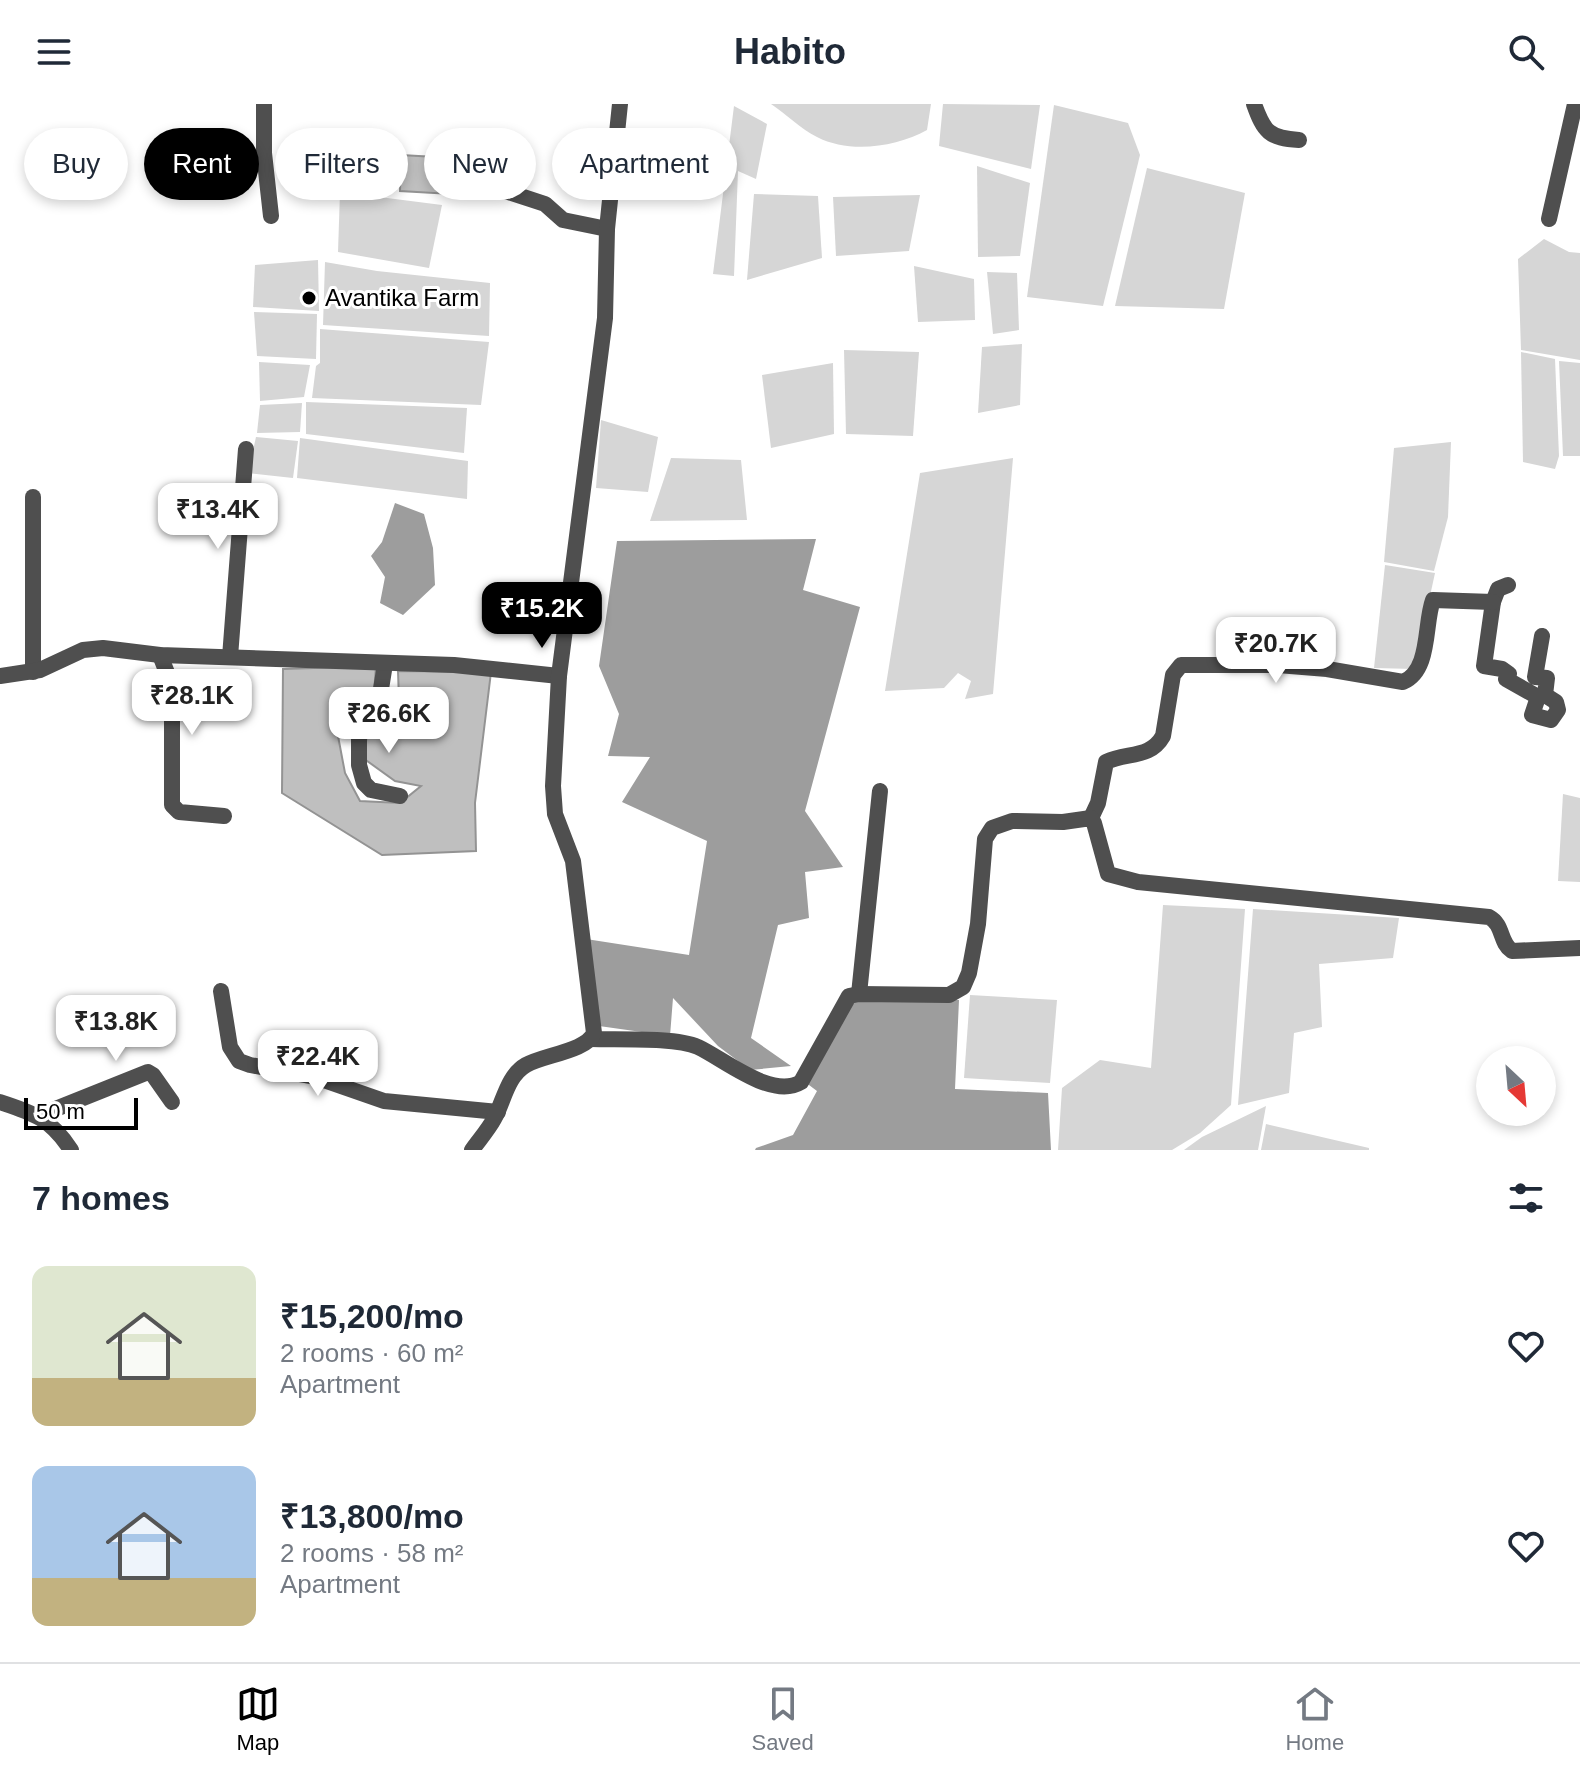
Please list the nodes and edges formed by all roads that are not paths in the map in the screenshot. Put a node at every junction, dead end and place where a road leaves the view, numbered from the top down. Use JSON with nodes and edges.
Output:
{"nodes":[{"id":1,"x":264,"y":104,"type":"edge"},
{"id":2,"x":620,"y":104,"type":"edge"},
{"id":3,"x":1254,"y":104,"type":"edge"},
{"id":4,"x":1575,"y":104,"type":"edge"},
{"id":5,"x":1299,"y":140,"type":"dead end"},
{"id":6,"x":533,"y":200,"type":"edge"},
{"id":7,"x":271,"y":216,"type":"dead end"},
{"id":8,"x":1549,"y":219,"type":"dead end"},
{"id":9,"x":607,"y":229,"type":"junction"},
{"id":10,"x":246,"y":449,"type":"dead end"},
{"id":11,"x":33,"y":497,"type":"dead end"},
{"id":12,"x":1508,"y":585,"type":"dead end"},
{"id":13,"x":1493,"y":602,"type":"junction"},
{"id":14,"x":1542,"y":636,"type":"dead end"},
{"id":15,"x":160,"y":655,"type":"junction"},
{"id":16,"x":230,"y":657,"type":"junction"},
{"id":17,"x":385,"y":664,"type":"junction"},
{"id":18,"x":33,"y":672,"type":"junction"},
{"id":19,"x":0,"y":676,"type":"edge"},
{"id":20,"x":559,"y":676,"type":"junction"},
{"id":21,"x":880,"y":791,"type":"dead end"},
{"id":22,"x":400,"y":796,"type":"dead end"},
{"id":23,"x":224,"y":816,"type":"dead end"},
{"id":24,"x":1091,"y":818,"type":"junction"},
{"id":25,"x":1580,"y":948,"type":"edge"},
{"id":26,"x":221,"y":991,"type":"dead end"},
{"id":27,"x":859,"y":994,"type":"junction"},
{"id":28,"x":591,"y":1039,"type":"junction"},
{"id":29,"x":0,"y":1102,"type":"edge"},
{"id":30,"x":172,"y":1102,"type":"dead end"},
{"id":31,"x":498,"y":1112,"type":"junction"},
{"id":32,"x":38,"y":1116,"type":"junction"},
{"id":33,"x":71,"y":1150,"type":"edge"},
{"id":34,"x":472,"y":1150,"type":"edge"}],
"edges":[{"from":1,"to":7,"type":"street"},
{"from":2,"to":9,"type":"street"},
{"from":3,"to":5,"type":"street"},
{"from":4,"to":8,"type":"street"},
{"from":6,"to":9,"type":"street"},
{"from":9,"to":20,"type":"street"},
{"from":10,"to":16,"type":"street"},
{"from":11,"to":18,"type":"street"},
{"from":12,"to":13,"type":"street"},
{"from":13,"to":14,"type":"street"},
{"from":13,"to":24,"type":"street"},
{"from":15,"to":16,"type":"street"},
{"from":15,"to":18,"type":"street"},
{"from":15,"to":23,"type":"street"},
{"from":16,"to":17,"type":"street"},
{"from":17,"to":20,"type":"street"},
{"from":17,"to":22,"type":"street"},
{"from":18,"to":19,"type":"street"},
{"from":20,"to":28,"type":"street"},
{"from":21,"to":27,"type":"street"},
{"from":24,"to":25,"type":"street"},
{"from":24,"to":27,"type":"street"},
{"from":26,"to":31,"type":"street"},
{"from":27,"to":28,"type":"street"},
{"from":28,"to":31,"type":"street"},
{"from":29,"to":32,"type":"street"},
{"from":30,"to":32,"type":"street"},
{"from":31,"to":34,"type":"street"},
{"from":32,"to":33,"type":"street"}]}
